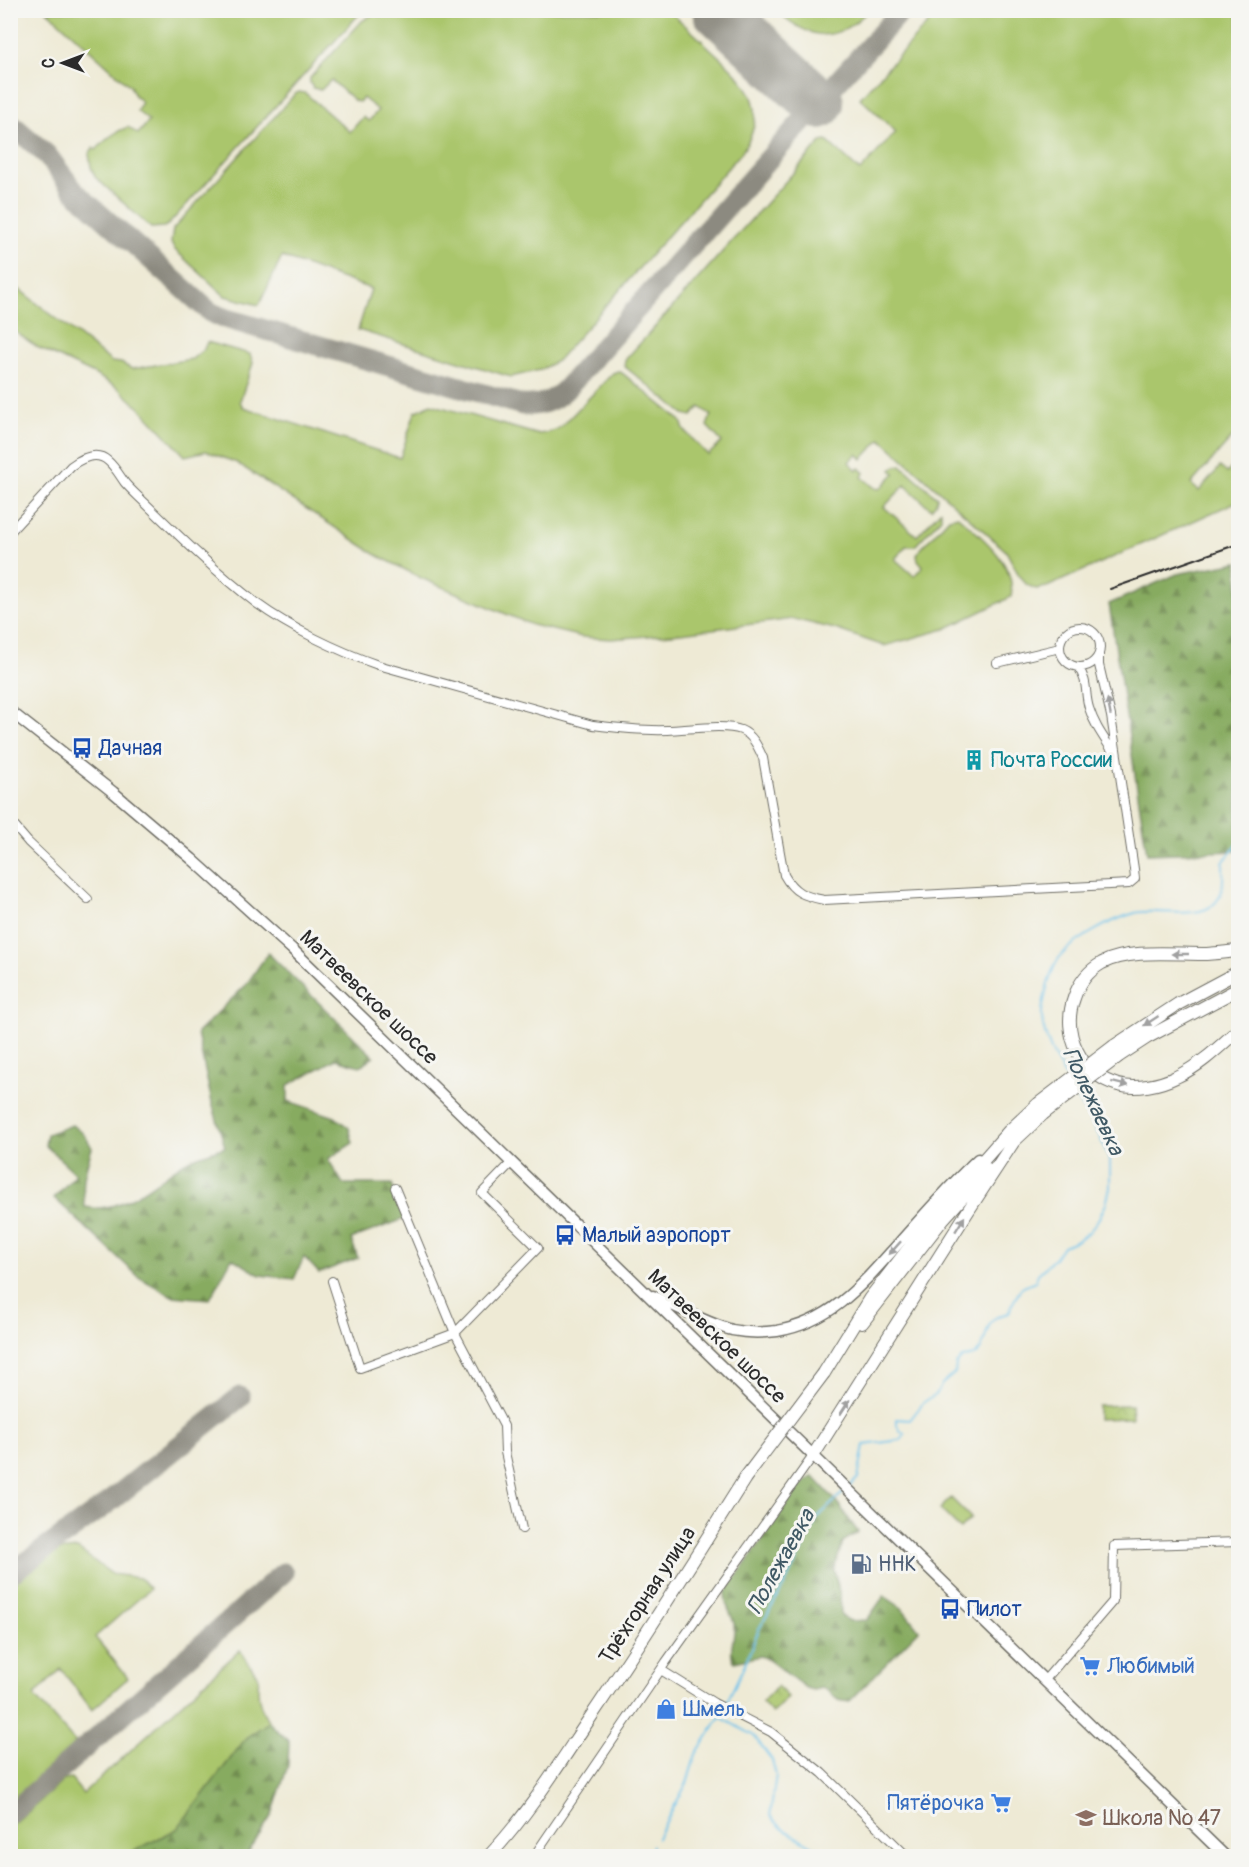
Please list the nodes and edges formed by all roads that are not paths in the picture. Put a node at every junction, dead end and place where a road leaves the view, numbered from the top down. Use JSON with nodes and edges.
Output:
{"nodes":[{"id":1,"x":10,"y":532,"type":"edge"},
{"id":2,"x":1060,"y":648,"type":"junction"},
{"id":3,"x":1099,"y":653,"type":"junction"},
{"id":4,"x":997,"y":663,"type":"dead end"},
{"id":5,"x":1078,"y":667,"type":"junction"},
{"id":6,"x":10,"y":711,"type":"edge"},
{"id":7,"x":1118,"y":760,"type":"junction"},
{"id":8,"x":10,"y":820,"type":"edge"},
{"id":9,"x":88,"y":899,"type":"dead end"},
{"id":10,"x":1239,"y":951,"type":"edge"},
{"id":11,"x":1239,"y":972,"type":"edge"},
{"id":12,"x":1239,"y":989,"type":"edge"},
{"id":13,"x":1239,"y":1030,"type":"edge"},
{"id":14,"x":1116,"y":1051,"type":"junction"},
{"id":15,"x":1013,"y":1135,"type":"junction"},
{"id":16,"x":512,"y":1162,"type":"junction"},
{"id":17,"x":395,"y":1188,"type":"dead end"},
{"id":18,"x":332,"y":1281,"type":"dead end"},
{"id":19,"x":644,"y":1292,"type":"junction"},
{"id":20,"x":455,"y":1333,"type":"junction"},
{"id":21,"x":813,"y":1456,"type":"junction"},
{"id":22,"x":522,"y":1529,"type":"dead end"},
{"id":23,"x":1239,"y":1542,"type":"edge"},
{"id":24,"x":660,"y":1670,"type":"junction"},
{"id":25,"x":1044,"y":1681,"type":"junction"},
{"id":26,"x":489,"y":1857,"type":"edge"},
{"id":27,"x":534,"y":1857,"type":"edge"},
{"id":28,"x":907,"y":1857,"type":"edge"},
{"id":29,"x":1225,"y":1857,"type":"edge"}],
"edges":[{"from":1,"to":7,"type":"street"},
{"from":2,"to":3,"type":"street"},
{"from":2,"to":4,"type":"street"},
{"from":2,"to":5,"type":"street"},
{"from":3,"to":5,"type":"street"},
{"from":7,"to":3,"type":"street","one_way":true},
{"from":5,"to":7,"type":"street"},
{"from":6,"to":16,"type":"main road","name":"Матвеевское шоссе"},
{"from":8,"to":9,"type":"street"},
{"from":10,"to":13,"type":"highway","one_way":true},
{"from":11,"to":14,"type":"highway","one_way":true},
{"from":12,"to":14,"type":"highway"},
{"from":14,"to":15,"type":"highway","bridge":true},
{"from":15,"to":19,"type":"main road","one_way":true},
{"from":21,"to":15,"type":"highway","one_way":true},
{"from":15,"to":26,"type":"highway","name":"Трёхгорная улица","bridge":true},
{"from":16,"to":19,"type":"main road","name":"Матвеевское шоссе"},
{"from":16,"to":20,"type":"street"},
{"from":17,"to":20,"type":"street"},
{"from":18,"to":20,"type":"street"},
{"from":19,"to":21,"type":"main road","name":"Матвеевское шоссе"},
{"from":20,"to":22,"type":"street"},
{"from":21,"to":24,"type":"street"},
{"from":21,"to":25,"type":"main road","name":"Матвеевское шоссе"},
{"from":23,"to":25,"type":"street"},
{"from":24,"to":27,"type":"street"},
{"from":24,"to":28,"type":"street"},
{"from":25,"to":29,"type":"main road","name":"Матвеевское шоссе"}]}
